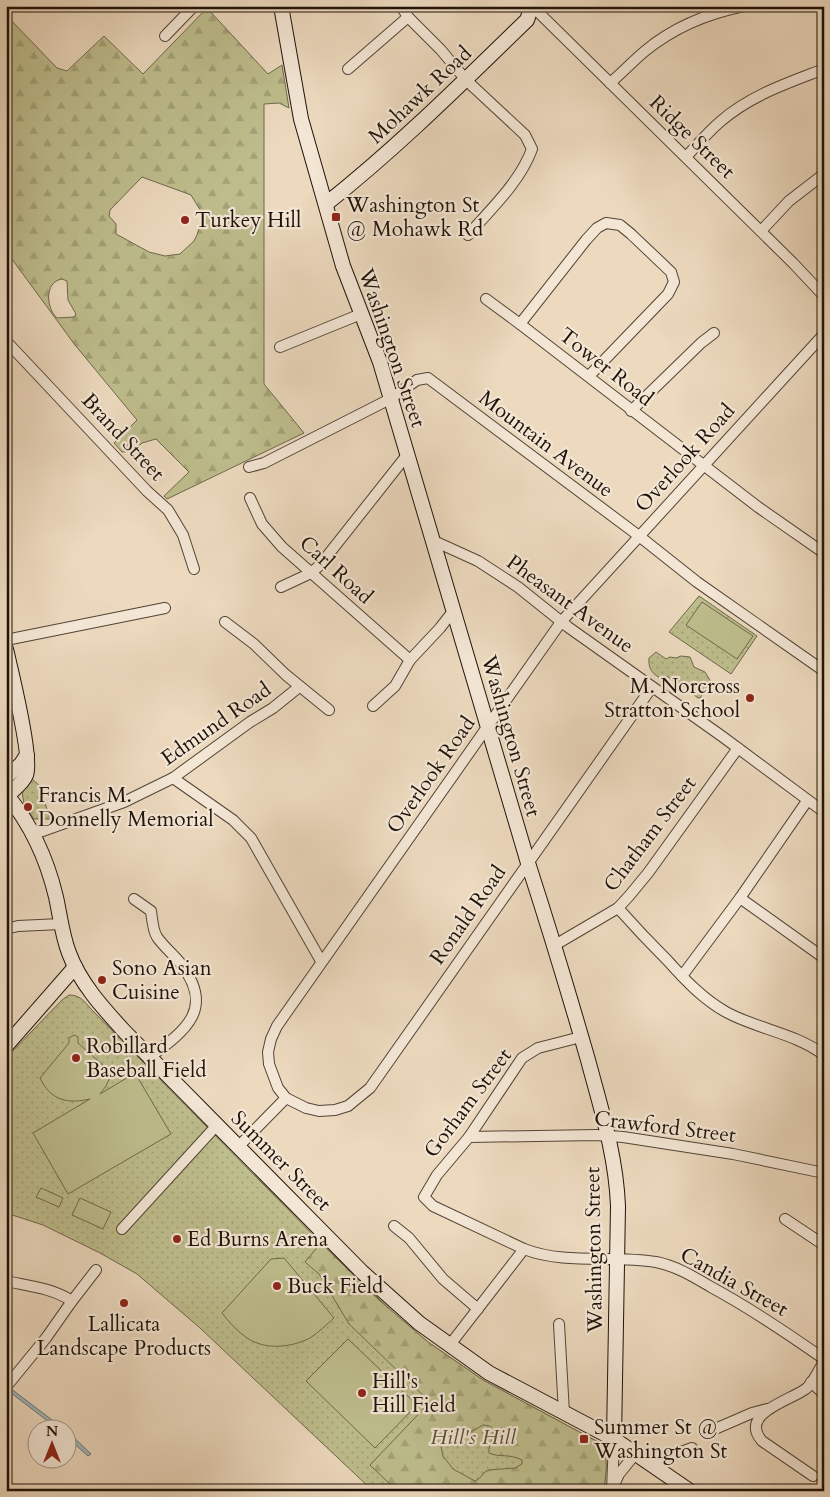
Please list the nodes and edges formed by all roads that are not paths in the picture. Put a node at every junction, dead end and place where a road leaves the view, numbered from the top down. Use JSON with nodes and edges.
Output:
{"nodes":[{"id":1,"x":63,"y":6,"type":"edge"},
{"id":2,"x":68,"y":6,"type":"edge"},
{"id":3,"x":281,"y":6,"type":"edge"},
{"id":4,"x":401,"y":6,"type":"edge"},
{"id":5,"x":532,"y":6,"type":"edge"},
{"id":6,"x":744,"y":6,"type":"edge"},
{"id":7,"x":194,"y":7,"type":"edge"},
{"id":8,"x":408,"y":17,"type":"junction"},
{"id":9,"x":165,"y":36,"type":"dead end"},
{"id":10,"x":348,"y":69,"type":"dead end"},
{"id":11,"x":824,"y":69,"type":"edge"},
{"id":12,"x":466,"y":80,"type":"junction"},
{"id":13,"x":610,"y":83,"type":"junction"},
{"id":14,"x":686,"y":157,"type":"junction"},
{"id":15,"x":824,"y":174,"type":"edge"},
{"id":16,"x":326,"y":204,"type":"junction"},
{"id":17,"x":761,"y":231,"type":"junction"},
{"id":18,"x":468,"y":235,"type":"dead end"},
{"id":19,"x":824,"y":296,"type":"edge"},
{"id":20,"x":486,"y":300,"type":"dead end"},
{"id":21,"x":362,"y":314,"type":"junction"},
{"id":22,"x":520,"y":324,"type":"junction"},
{"id":23,"x":714,"y":333,"type":"dead end"},
{"id":24,"x":824,"y":334,"type":"edge"},
{"id":25,"x":6,"y":342,"type":"edge"},
{"id":26,"x":280,"y":347,"type":"dead end"},
{"id":27,"x":589,"y":376,"type":"junction"},
{"id":28,"x":390,"y":399,"type":"junction"},
{"id":29,"x":632,"y":411,"type":"junction"},
{"id":30,"x":407,"y":455,"type":"junction"},
{"id":31,"x":703,"y":466,"type":"junction"},
{"id":32,"x":249,"y":467,"type":"dead end"},
{"id":33,"x":250,"y":498,"type":"dead end"},
{"id":34,"x":639,"y":536,"type":"junction"},
{"id":35,"x":434,"y":541,"type":"junction"},
{"id":36,"x":824,"y":553,"type":"edge"},
{"id":37,"x":194,"y":569,"type":"dead end"},
{"id":38,"x":311,"y":573,"type":"junction"},
{"id":39,"x":281,"y":587,"type":"dead end"},
{"id":40,"x":165,"y":608,"type":"dead end"},
{"id":41,"x":454,"y":610,"type":"junction"},
{"id":42,"x":225,"y":622,"type":"dead end"},
{"id":43,"x":561,"y":622,"type":"junction"},
{"id":44,"x":6,"y":640,"type":"edge"},
{"id":45,"x":6,"y":649,"type":"edge"},
{"id":46,"x":410,"y":660,"type":"junction"},
{"id":47,"x":824,"y":671,"type":"edge"},
{"id":48,"x":299,"y":687,"type":"junction"},
{"id":49,"x":652,"y":687,"type":"junction"},
{"id":50,"x":373,"y":706,"type":"dead end"},
{"id":51,"x":329,"y":710,"type":"dead end"},
{"id":52,"x":488,"y":727,"type":"junction"},
{"id":53,"x":738,"y":748,"type":"junction"},
{"id":54,"x":27,"y":755,"type":"junction"},
{"id":55,"x":6,"y":777,"type":"edge"},
{"id":56,"x":173,"y":778,"type":"junction"},
{"id":57,"x":7,"y":794,"type":"edge"},
{"id":58,"x":807,"y":801,"type":"junction"},
{"id":59,"x":824,"y":812,"type":"edge"},
{"id":60,"x":34,"y":834,"type":"junction"},
{"id":61,"x":528,"y":863,"type":"junction"},
{"id":62,"x":740,"y":898,"type":"junction"},
{"id":63,"x":134,"y":899,"type":"dead end"},
{"id":64,"x":618,"y":908,"type":"junction"},
{"id":65,"x":61,"y":924,"type":"junction"},
{"id":66,"x":6,"y":929,"type":"edge"},
{"id":67,"x":555,"y":945,"type":"junction"},
{"id":68,"x":824,"y":958,"type":"edge"},
{"id":69,"x":322,"y":961,"type":"junction"},
{"id":70,"x":75,"y":967,"type":"junction"},
{"id":71,"x":682,"y":976,"type":"junction"},
{"id":72,"x":581,"y":1037,"type":"junction"},
{"id":73,"x":6,"y":1046,"type":"edge"},
{"id":74,"x":824,"y":1055,"type":"edge"},
{"id":75,"x":150,"y":1057,"type":"junction"},
{"id":76,"x":286,"y":1098,"type":"junction"},
{"id":77,"x":217,"y":1126,"type":"junction"},
{"id":78,"x":609,"y":1135,"type":"junction"},
{"id":79,"x":469,"y":1137,"type":"junction"},
{"id":80,"x":238,"y":1147,"type":"junction"},
{"id":81,"x":824,"y":1173,"type":"edge"},
{"id":82,"x":424,"y":1197,"type":"joint"},
{"id":83,"x":785,"y":1219,"type":"dead end"},
{"id":84,"x":394,"y":1226,"type":"dead end"},
{"id":85,"x":122,"y":1229,"type":"dead end"},
{"id":86,"x":824,"y":1245,"type":"edge"},
{"id":87,"x":524,"y":1249,"type":"junction"},
{"id":88,"x":618,"y":1259,"type":"junction"},
{"id":89,"x":96,"y":1270,"type":"dead end"},
{"id":90,"x":6,"y":1281,"type":"edge"},
{"id":91,"x":72,"y":1301,"type":"junction"},
{"id":92,"x":478,"y":1309,"type":"junction"},
{"id":93,"x":559,"y":1324,"type":"dead end"},
{"id":94,"x":449,"y":1346,"type":"junction"},
{"id":95,"x":824,"y":1360,"type":"edge"},
{"id":96,"x":811,"y":1382,"type":"junction"},
{"id":97,"x":8,"y":1385,"type":"edge"},
{"id":98,"x":824,"y":1394,"type":"edge"},
{"id":99,"x":768,"y":1409,"type":"junction"},
{"id":100,"x":564,"y":1413,"type":"junction"},
{"id":101,"x":715,"y":1429,"type":"dead end"},
{"id":102,"x":614,"y":1439,"type":"junction"},
{"id":103,"x":692,"y":1448,"type":"dead end"},
{"id":104,"x":636,"y":1453,"type":"junction"},
{"id":105,"x":656,"y":1466,"type":"junction"},
{"id":106,"x":814,"y":1476,"type":"dead end"},
{"id":107,"x":690,"y":1491,"type":"edge"}],
"edges":[{"from":1,"to":2,"type":"street"},
{"from":3,"to":16,"type":"street","name":"Washington Street"},
{"from":4,"to":8,"type":"street"},
{"from":5,"to":12,"type":"street","name":"Mohawk Road"},
{"from":5,"to":13,"type":"street","name":"Ridge Street"},
{"from":6,"to":13,"type":"street"},
{"from":7,"to":9,"type":"street"},
{"from":8,"to":10,"type":"street"},
{"from":8,"to":12,"type":"street"},
{"from":11,"to":14,"type":"street"},
{"from":12,"to":16,"type":"street","name":"Mohawk Road"},
{"from":12,"to":18,"type":"street"},
{"from":13,"to":14,"type":"street","name":"Ridge Street"},
{"from":14,"to":17,"type":"street","name":"Ridge Street"},
{"from":15,"to":17,"type":"street"},
{"from":16,"to":21,"type":"street","name":"Washington Street"},
{"from":17,"to":19,"type":"street","name":"Ridge Street"},
{"from":20,"to":22,"type":"street","name":"Tower Road"},
{"from":21,"to":26,"type":"street"},
{"from":21,"to":28,"type":"street","name":"Washington Street"},
{"from":22,"to":27,"type":"street","name":"Tower Road"},
{"from":22,"to":27,"type":"street"},
{"from":23,"to":29,"type":"street"},
{"from":24,"to":31,"type":"street","name":"Overlook Road"},
{"from":25,"to":37,"type":"street","name":"Brand Street"},
{"from":27,"to":29,"type":"street","name":"Tower Road"},
{"from":28,"to":30,"type":"street","name":"Washington Street"},
{"from":28,"to":32,"type":"street"},
{"from":28,"to":34,"type":"street","name":"Mountain Avenue"},
{"from":29,"to":31,"type":"street","name":"Tower Road"},
{"from":30,"to":35,"type":"street","name":"Washington Street"},
{"from":30,"to":38,"type":"street"},
{"from":31,"to":34,"type":"street","name":"Overlook Road"},
{"from":31,"to":36,"type":"street","name":"Tower Road"},
{"from":33,"to":38,"type":"street","name":"Carl Road"},
{"from":34,"to":43,"type":"street","name":"Overlook Road"},
{"from":34,"to":47,"type":"street","name":"Mountain Avenue"},
{"from":35,"to":41,"type":"street","name":"Washington Street"},
{"from":35,"to":43,"type":"street","name":"Pheasant Avenue"},
{"from":38,"to":39,"type":"street"},
{"from":38,"to":46,"type":"street","name":"Carl Road"},
{"from":40,"to":44,"type":"street"},
{"from":41,"to":46,"type":"street"},
{"from":41,"to":52,"type":"street","name":"Washington Street"},
{"from":42,"to":48,"type":"street"},
{"from":43,"to":49,"type":"street","name":"Pheasant Avenue"},
{"from":43,"to":52,"type":"street","name":"Overlook Road"},
{"from":45,"to":54,"type":"street"},
{"from":46,"to":50,"type":"street"},
{"from":48,"to":51,"type":"street","name":"Edmund Road"},
{"from":48,"to":56,"type":"street","name":"Edmund Road"},
{"from":49,"to":53,"type":"street","name":"Pheasant Avenue"},
{"from":49,"to":61,"type":"street","name":"Ronald Road"},
{"from":52,"to":61,"type":"street","name":"Washington Street"},
{"from":52,"to":69,"type":"street","name":"Overlook Road"},
{"from":53,"to":58,"type":"street","name":"Pheasant Avenue"},
{"from":53,"to":64,"type":"street","name":"Chatham Street"},
{"from":54,"to":55,"type":"street"},
{"from":54,"to":57,"type":"street"},
{"from":56,"to":60,"type":"street","name":"Edmund Road"},
{"from":56,"to":69,"type":"street"},
{"from":57,"to":60,"type":"street","name":"Summer Street"},
{"from":58,"to":59,"type":"street","name":"Pheasant Avenue"},
{"from":58,"to":62,"type":"street"},
{"from":60,"to":65,"type":"street","name":"Summer Street"},
{"from":61,"to":67,"type":"street","name":"Washington Street"},
{"from":61,"to":76,"type":"street","name":"Ronald Road"},
{"from":62,"to":68,"type":"street"},
{"from":62,"to":71,"type":"street"},
{"from":63,"to":75,"type":"street"},
{"from":64,"to":67,"type":"street","name":"Chatham Street"},
{"from":64,"to":71,"type":"street"},
{"from":65,"to":66,"type":"street"},
{"from":65,"to":70,"type":"street","name":"Summer Street"},
{"from":67,"to":72,"type":"street","name":"Washington Street"},
{"from":69,"to":76,"type":"street","name":"Overlook Road"},
{"from":70,"to":73,"type":"street"},
{"from":70,"to":75,"type":"street","name":"Summer Street"},
{"from":71,"to":74,"type":"street"},
{"from":72,"to":78,"type":"street","name":"Washington Street"},
{"from":72,"to":79,"type":"street","name":"Gorham Street"},
{"from":75,"to":77,"type":"street","name":"Summer Street"},
{"from":76,"to":80,"type":"street"},
{"from":77,"to":80,"type":"street","name":"Summer Street"},
{"from":77,"to":85,"type":"street"},
{"from":78,"to":79,"type":"street","name":"Crawford Street"},
{"from":78,"to":81,"type":"street","name":"Crawford Street"},
{"from":78,"to":88,"type":"street","name":"Washington Street"},
{"from":79,"to":82,"type":"street","name":"Gorham Street"},
{"from":80,"to":94,"type":"street","name":"Summer Street"},
{"from":82,"to":87,"type":"street","name":"Candia Street"},
{"from":83,"to":86,"type":"street"},
{"from":84,"to":92,"type":"street"},
{"from":87,"to":88,"type":"street","name":"Candia Street"},
{"from":87,"to":92,"type":"street"},
{"from":88,"to":95,"type":"street","name":"Candia Street"},
{"from":88,"to":102,"type":"street","name":"Washington Street"},
{"from":89,"to":91,"type":"street"},
{"from":90,"to":91,"type":"street"},
{"from":91,"to":97,"type":"street"},
{"from":92,"to":94,"type":"street"},
{"from":93,"to":100,"type":"street"},
{"from":94,"to":100,"type":"street","name":"Summer Street"},
{"from":95,"to":96,"type":"street"},
{"from":96,"to":98,"type":"street"},
{"from":96,"to":99,"type":"street"},
{"from":99,"to":101,"type":"street"},
{"from":99,"to":106,"type":"street"},
{"from":100,"to":102,"type":"street","name":"Summer Street"},
{"from":102,"to":104,"type":"street","name":"Summer Street"},
{"from":102,"to":104,"type":"street","name":"Washington Street"},
{"from":103,"to":105,"type":"street"},
{"from":104,"to":105,"type":"street","name":"Summer Street"},
{"from":105,"to":107,"type":"street","name":"Summer Street"}]}
